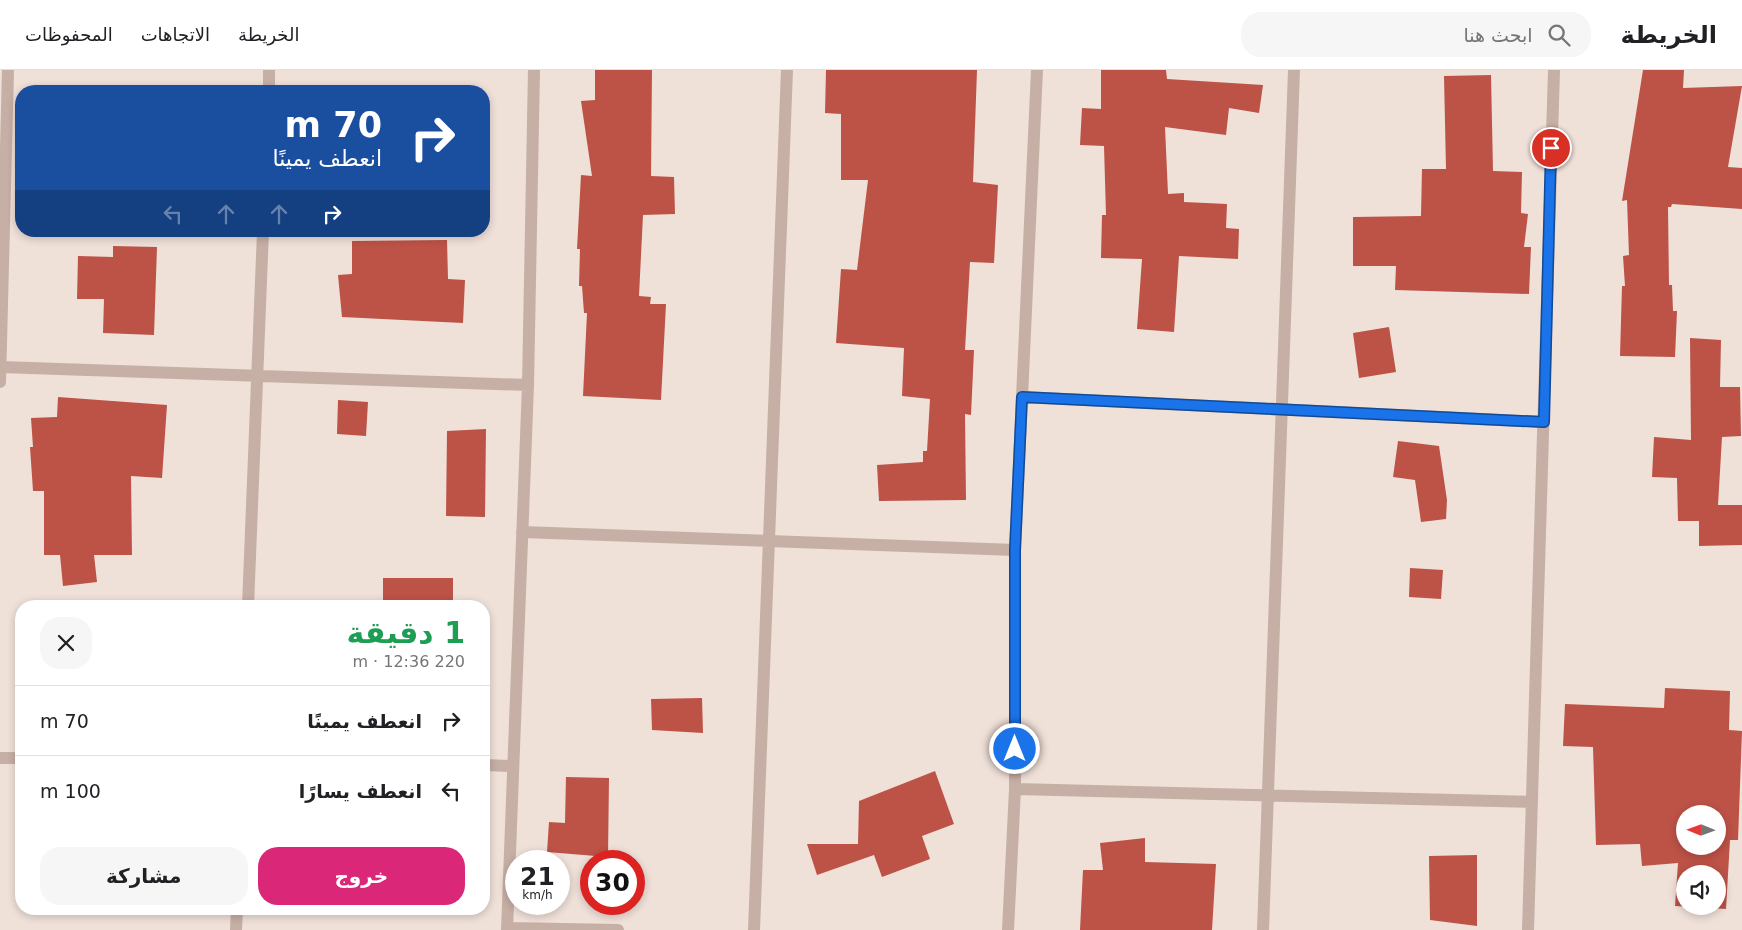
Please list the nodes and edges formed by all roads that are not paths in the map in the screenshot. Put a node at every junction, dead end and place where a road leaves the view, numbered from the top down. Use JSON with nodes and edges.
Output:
{"nodes":[{"id":1,"x":8,"y":70,"type":"edge"},
{"id":2,"x":270,"y":70,"type":"edge"},
{"id":3,"x":534,"y":70,"type":"edge"},
{"id":4,"x":788,"y":70,"type":"edge"},
{"id":5,"x":1037,"y":70,"type":"edge"},
{"id":6,"x":1294,"y":70,"type":"edge"},
{"id":7,"x":1554,"y":70,"type":"edge"},
{"id":8,"x":269,"y":85,"type":"edge"},
{"id":9,"x":263,"y":237,"type":"edge"},
{"id":10,"x":1,"y":367,"type":"edge"},
{"id":11,"x":257,"y":375,"type":"junction"},
{"id":12,"x":0,"y":382,"type":"edge"},
{"id":13,"x":528,"y":385,"type":"junction"},
{"id":14,"x":1022,"y":397,"type":"junction"},
{"id":15,"x":1282,"y":409,"type":"junction"},
{"id":16,"x":1544,"y":422,"type":"junction"},
{"id":17,"x":522,"y":532,"type":"junction"},
{"id":18,"x":770,"y":541,"type":"junction"},
{"id":19,"x":1015,"y":550,"type":"junction"},
{"id":20,"x":248,"y":600,"type":"edge"},
{"id":21,"x":0,"y":758,"type":"edge"},
{"id":22,"x":15,"y":758,"type":"edge"},
{"id":23,"x":490,"y":765,"type":"edge"},
{"id":24,"x":513,"y":766,"type":"junction"},
{"id":25,"x":1015,"y":789,"type":"junction"},
{"id":26,"x":1268,"y":794,"type":"junction"},
{"id":27,"x":1532,"y":802,"type":"junction"},
{"id":28,"x":237,"y":915,"type":"edge"},
{"id":29,"x":507,"y":929,"type":"edge"},
{"id":30,"x":236,"y":930,"type":"edge"},
{"id":31,"x":618,"y":930,"type":"edge"},
{"id":32,"x":754,"y":930,"type":"edge"},
{"id":33,"x":1008,"y":930,"type":"edge"},
{"id":34,"x":1263,"y":930,"type":"edge"},
{"id":35,"x":1528,"y":930,"type":"edge"}],
"edges":[{"from":1,"to":10,"type":"street"},
{"from":2,"to":8,"type":"street"},
{"from":3,"to":13,"type":"street"},
{"from":4,"to":18,"type":"street"},
{"from":5,"to":14,"type":"street"},
{"from":6,"to":15,"type":"street"},
{"from":7,"to":16,"type":"street"},
{"from":9,"to":11,"type":"street"},
{"from":10,"to":11,"type":"street"},
{"from":10,"to":12,"type":"street"},
{"from":11,"to":13,"type":"street"},
{"from":11,"to":20,"type":"street"},
{"from":13,"to":17,"type":"street"},
{"from":14,"to":15,"type":"street"},
{"from":14,"to":19,"type":"street"},
{"from":15,"to":16,"type":"street"},
{"from":15,"to":26,"type":"street"},
{"from":16,"to":27,"type":"street"},
{"from":17,"to":18,"type":"street"},
{"from":17,"to":24,"type":"street"},
{"from":18,"to":19,"type":"street"},
{"from":18,"to":32,"type":"street"},
{"from":19,"to":25,"type":"street"},
{"from":21,"to":22,"type":"street"},
{"from":23,"to":24,"type":"street"},
{"from":24,"to":29,"type":"street"},
{"from":25,"to":26,"type":"street"},
{"from":25,"to":33,"type":"street"},
{"from":26,"to":27,"type":"street"},
{"from":26,"to":34,"type":"street"},
{"from":27,"to":35,"type":"street"},
{"from":28,"to":30,"type":"street"},
{"from":29,"to":31,"type":"street"}]}
